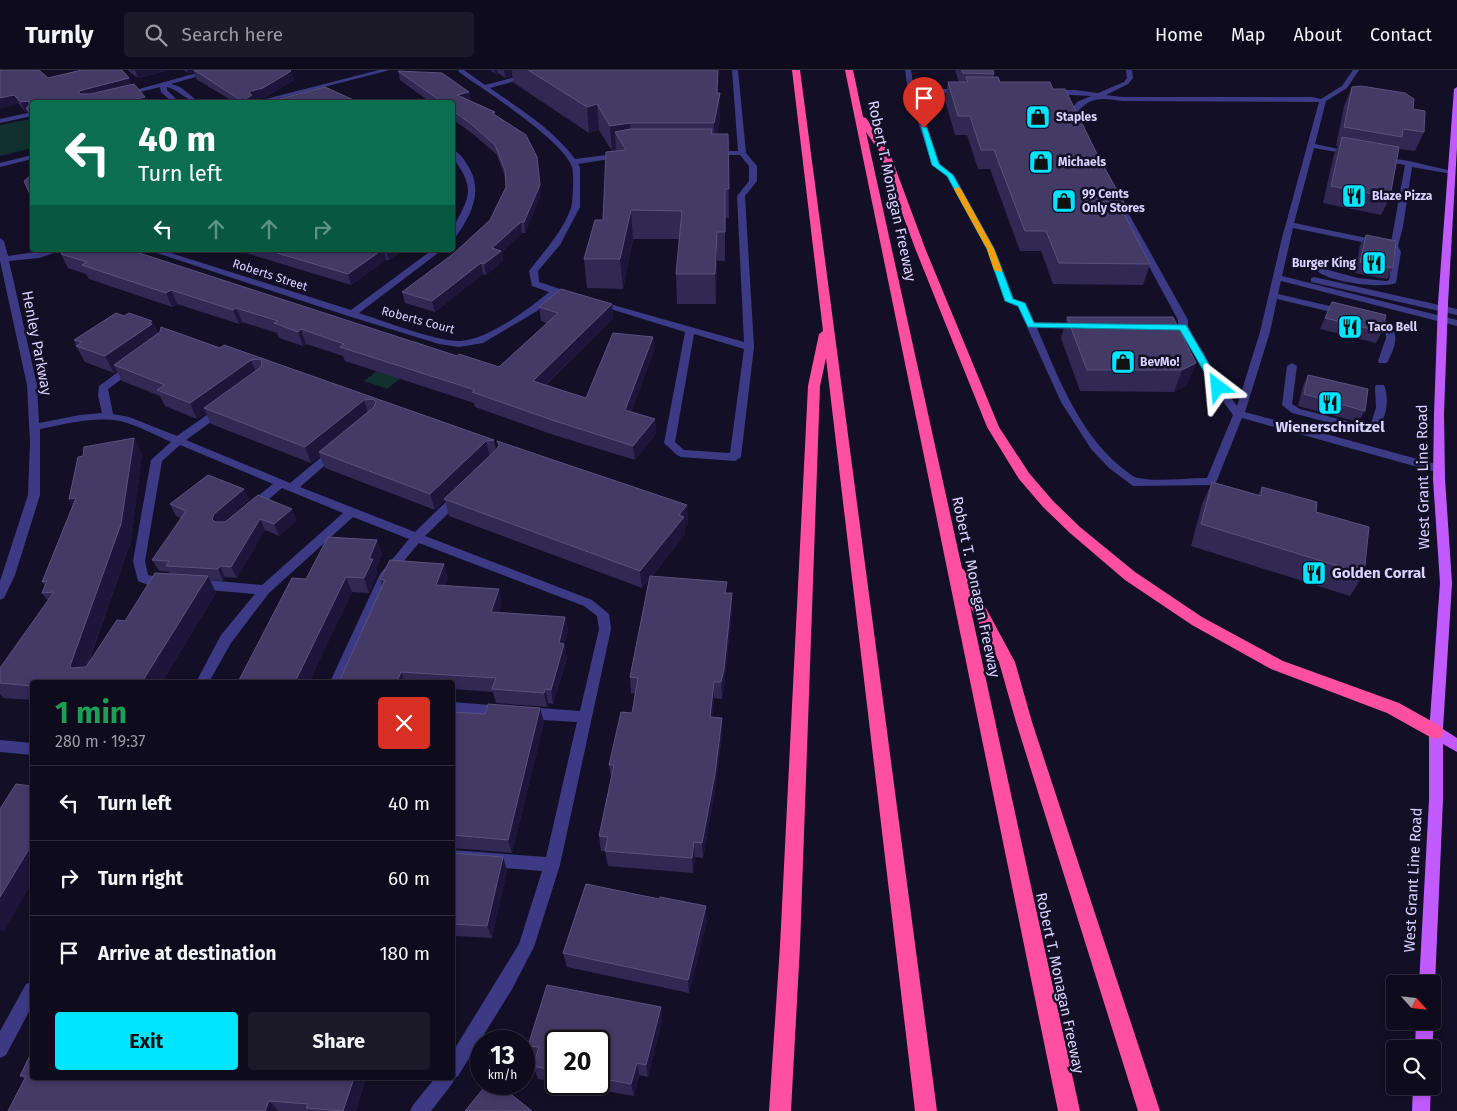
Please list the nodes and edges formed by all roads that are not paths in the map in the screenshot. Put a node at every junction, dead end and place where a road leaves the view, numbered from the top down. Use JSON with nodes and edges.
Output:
{"nodes":[{"id":1,"x":216,"y":70,"type":"edge"},
{"id":2,"x":387,"y":70,"type":"edge"},
{"id":3,"x":551,"y":70,"type":"edge"},
{"id":4,"x":735,"y":70,"type":"edge"},
{"id":5,"x":796,"y":70,"type":"edge"},
{"id":6,"x":849,"y":70,"type":"edge"},
{"id":7,"x":908,"y":70,"type":"edge"},
{"id":8,"x":1129,"y":70,"type":"edge"},
{"id":9,"x":1356,"y":70,"type":"edge"},
{"id":10,"x":461,"y":71,"type":"edge"},
{"id":11,"x":164,"y":84,"type":"junction"},
{"id":12,"x":485,"y":87,"type":"junction"},
{"id":13,"x":1457,"y":88,"type":"edge"},
{"id":14,"x":911,"y":91,"type":"junction"},
{"id":15,"x":969,"y":91,"type":"edge"},
{"id":16,"x":1046,"y":92,"type":"edge"},
{"id":17,"x":1100,"y":95,"type":"junction"},
{"id":18,"x":116,"y":96,"type":"edge"},
{"id":19,"x":173,"y":100,"type":"edge"},
{"id":20,"x":193,"y":100,"type":"edge"},
{"id":21,"x":266,"y":100,"type":"edge"},
{"id":22,"x":1323,"y":101,"type":"junction"},
{"id":23,"x":30,"y":114,"type":"edge"},
{"id":24,"x":858,"y":114,"type":"junction"},
{"id":25,"x":0,"y":121,"type":"edge"},
{"id":26,"x":1078,"y":130,"type":"edge"},
{"id":27,"x":1311,"y":145,"type":"junction"},
{"id":28,"x":632,"y":153,"type":"edge"},
{"id":29,"x":705,"y":153,"type":"edge"},
{"id":30,"x":742,"y":153,"type":"junction"},
{"id":31,"x":1360,"y":154,"type":"edge"},
{"id":32,"x":455,"y":155,"type":"edge"},
{"id":33,"x":1370,"y":156,"type":"edge"},
{"id":34,"x":30,"y":158,"type":"edge"},
{"id":35,"x":573,"y":162,"type":"junction"},
{"id":36,"x":1409,"y":163,"type":"junction"},
{"id":37,"x":0,"y":165,"type":"edge"},
{"id":38,"x":1452,"y":172,"type":"junction"},
{"id":39,"x":1113,"y":193,"type":"edge"},
{"id":40,"x":1290,"y":225,"type":"junction"},
{"id":41,"x":455,"y":232,"type":"edge"},
{"id":42,"x":0,"y":241,"type":"edge"},
{"id":43,"x":1394,"y":246,"type":"junction"},
{"id":44,"x":30,"y":249,"type":"edge"},
{"id":45,"x":51,"y":252,"type":"edge"},
{"id":46,"x":158,"y":252,"type":"edge"},
{"id":47,"x":435,"y":252,"type":"edge"},
{"id":48,"x":5,"y":259,"type":"junction"},
{"id":49,"x":1321,"y":271,"type":"dead end"},
{"id":50,"x":1277,"y":277,"type":"junction"},
{"id":51,"x":556,"y":291,"type":"junction"},
{"id":52,"x":1272,"y":296,"type":"junction"},
{"id":53,"x":1443,"y":308,"type":"junction"},
{"id":54,"x":1457,"y":312,"type":"edge"},
{"id":55,"x":351,"y":314,"type":"junction"},
{"id":56,"x":1443,"y":320,"type":"junction"},
{"id":57,"x":828,"y":323,"type":"junction"},
{"id":58,"x":1457,"y":323,"type":"edge"},
{"id":59,"x":1031,"y":325,"type":"junction"},
{"id":60,"x":1088,"y":326,"type":"edge"},
{"id":61,"x":690,"y":331,"type":"junction"},
{"id":62,"x":749,"y":347,"type":"junction"},
{"id":63,"x":140,"y":360,"type":"edge"},
{"id":64,"x":1384,"y":361,"type":"dead end"},
{"id":65,"x":1292,"y":366,"type":"dead end"},
{"id":66,"x":1380,"y":387,"type":"dead end"},
{"id":67,"x":232,"y":402,"type":"edge"},
{"id":68,"x":1238,"y":413,"type":"junction"},
{"id":69,"x":108,"y":416,"type":"junction"},
{"id":70,"x":34,"y":427,"type":"junction"},
{"id":71,"x":178,"y":441,"type":"junction"},
{"id":72,"x":344,"y":444,"type":"edge"},
{"id":73,"x":1439,"y":469,"type":"junction"},
{"id":74,"x":280,"y":484,"type":"junction"},
{"id":75,"x":291,"y":488,"type":"junction"},
{"id":76,"x":466,"y":489,"type":"edge"},
{"id":77,"x":350,"y":512,"type":"junction"},
{"id":78,"x":239,"y":518,"type":"edge"},
{"id":79,"x":417,"y":538,"type":"junction"},
{"id":80,"x":951,"y":557,"type":"junction"},
{"id":81,"x":265,"y":590,"type":"junction"},
{"id":82,"x":0,"y":595,"type":"edge"},
{"id":83,"x":203,"y":680,"type":"edge"},
{"id":84,"x":337,"y":680,"type":"edge"},
{"id":85,"x":455,"y":708,"type":"edge"},
{"id":86,"x":585,"y":717,"type":"junction"},
{"id":87,"x":1436,"y":732,"type":"junction"},
{"id":88,"x":1457,"y":737,"type":"edge"},
{"id":89,"x":5,"y":746,"type":"edge"},
{"id":90,"x":1457,"y":746,"type":"edge"},
{"id":91,"x":30,"y":749,"type":"edge"},
{"id":92,"x":455,"y":857,"type":"edge"},
{"id":93,"x":552,"y":865,"type":"junction"},
{"id":94,"x":1427,"y":975,"type":"edge"},
{"id":95,"x":30,"y":996,"type":"edge"},
{"id":96,"x":0,"y":1049,"type":"edge"},
{"id":97,"x":455,"y":1064,"type":"edge"},
{"id":98,"x":444,"y":1080,"type":"edge"},
{"id":99,"x":1422,"y":1095,"type":"edge"},
{"id":100,"x":419,"y":1111,"type":"edge"},
{"id":101,"x":780,"y":1111,"type":"edge"},
{"id":102,"x":926,"y":1111,"type":"edge"},
{"id":103,"x":1069,"y":1111,"type":"edge"},
{"id":104,"x":1149,"y":1111,"type":"edge"},
{"id":105,"x":1421,"y":1111,"type":"edge"}],
"edges":[{"from":1,"to":11,"type":"street"},
{"from":2,"to":21,"type":"street"},
{"from":3,"to":12,"type":"street"},
{"from":4,"to":30,"type":"street"},
{"from":5,"to":57,"type":"highway"},
{"from":6,"to":24,"type":"highway","name":"Robert T. Monagan Freeway"},
{"from":7,"to":14,"type":"street"},
{"from":8,"to":17,"type":"street"},
{"from":9,"to":22,"type":"street"},
{"from":10,"to":12,"type":"street"},
{"from":11,"to":18,"type":"street"},
{"from":11,"to":19,"type":"street"},
{"from":11,"to":20,"type":"street"},
{"from":12,"to":35,"type":"street"},
{"from":13,"to":38,"type":"main road","name":"West Grant Line Road"},
{"from":14,"to":15,"type":"street"},
{"from":14,"to":59,"type":"street"},
{"from":16,"to":17,"type":"street"},
{"from":17,"to":22,"type":"street"},
{"from":17,"to":26,"type":"street"},
{"from":22,"to":27,"type":"street"},
{"from":23,"to":25,"type":"street"},
{"from":24,"to":80,"type":"highway","name":"Robert T. Monagan Freeway"},
{"from":24,"to":87,"type":"highway"},
{"from":27,"to":31,"type":"street"},
{"from":27,"to":40,"type":"street"},
{"from":28,"to":35,"type":"street"},
{"from":29,"to":30,"type":"street"},
{"from":30,"to":62,"type":"street"},
{"from":32,"to":41,"type":"street"},
{"from":33,"to":36,"type":"street"},
{"from":34,"to":37,"type":"street"},
{"from":35,"to":51,"type":"street"},
{"from":36,"to":38,"type":"street"},
{"from":36,"to":43,"type":"street"},
{"from":38,"to":53,"type":"main road","name":"West Grant Line Road"},
{"from":39,"to":68,"type":"street"},
{"from":40,"to":43,"type":"street"},
{"from":40,"to":50,"type":"street"},
{"from":42,"to":48,"type":"street","name":"Henley Parkway"},
{"from":43,"to":49,"type":"street"},
{"from":44,"to":48,"type":"street"},
{"from":45,"to":48,"type":"street"},
{"from":46,"to":55,"type":"street","name":"Roberts Street"},
{"from":47,"to":55,"type":"street"},
{"from":48,"to":70,"type":"street","name":"Henley Parkway"},
{"from":50,"to":52,"type":"street"},
{"from":50,"to":53,"type":"street"},
{"from":50,"to":56,"type":"street"},
{"from":51,"to":55,"type":"street","name":"Roberts Court"},
{"from":51,"to":61,"type":"street"},
{"from":52,"to":64,"type":"street"},
{"from":52,"to":68,"type":"street"},
{"from":53,"to":54,"type":"street"},
{"from":53,"to":56,"type":"main road","name":"West Grant Line Road"},
{"from":56,"to":58,"type":"street"},
{"from":56,"to":73,"type":"main road","name":"West Grant Line Road"},
{"from":57,"to":101,"type":"highway"},
{"from":57,"to":102,"type":"highway"},
{"from":59,"to":60,"type":"street"},
{"from":59,"to":68,"type":"street"},
{"from":61,"to":62,"type":"street"},
{"from":61,"to":62,"type":"street"},
{"from":63,"to":69,"type":"street"},
{"from":65,"to":66,"type":"street"},
{"from":67,"to":71,"type":"street"},
{"from":68,"to":73,"type":"street"},
{"from":69,"to":70,"type":"street"},
{"from":69,"to":71,"type":"street"},
{"from":70,"to":82,"type":"street","name":"Henley Parkway"},
{"from":71,"to":74,"type":"street"},
{"from":71,"to":81,"type":"street"},
{"from":72,"to":75,"type":"street"},
{"from":73,"to":87,"type":"main road","name":"West Grant Line Road"},
{"from":74,"to":75,"type":"street"},
{"from":74,"to":78,"type":"street"},
{"from":75,"to":77,"type":"street"},
{"from":76,"to":79,"type":"street"},
{"from":77,"to":79,"type":"street"},
{"from":77,"to":81,"type":"street"},
{"from":79,"to":84,"type":"street"},
{"from":79,"to":86,"type":"street"},
{"from":80,"to":103,"type":"highway","name":"Robert T. Monagan Freeway"},
{"from":80,"to":104,"type":"highway"},
{"from":81,"to":83,"type":"street"},
{"from":85,"to":86,"type":"street"},
{"from":86,"to":93,"type":"street"},
{"from":87,"to":88,"type":"main road"},
{"from":87,"to":90,"type":"main road"},
{"from":87,"to":94,"type":"main road","name":"West Grant Line Road"},
{"from":89,"to":91,"type":"street"},
{"from":92,"to":93,"type":"street"},
{"from":93,"to":97,"type":"street"},
{"from":95,"to":96,"type":"street"},
{"from":98,"to":100,"type":"street"},
{"from":99,"to":105,"type":"main road"}]}
